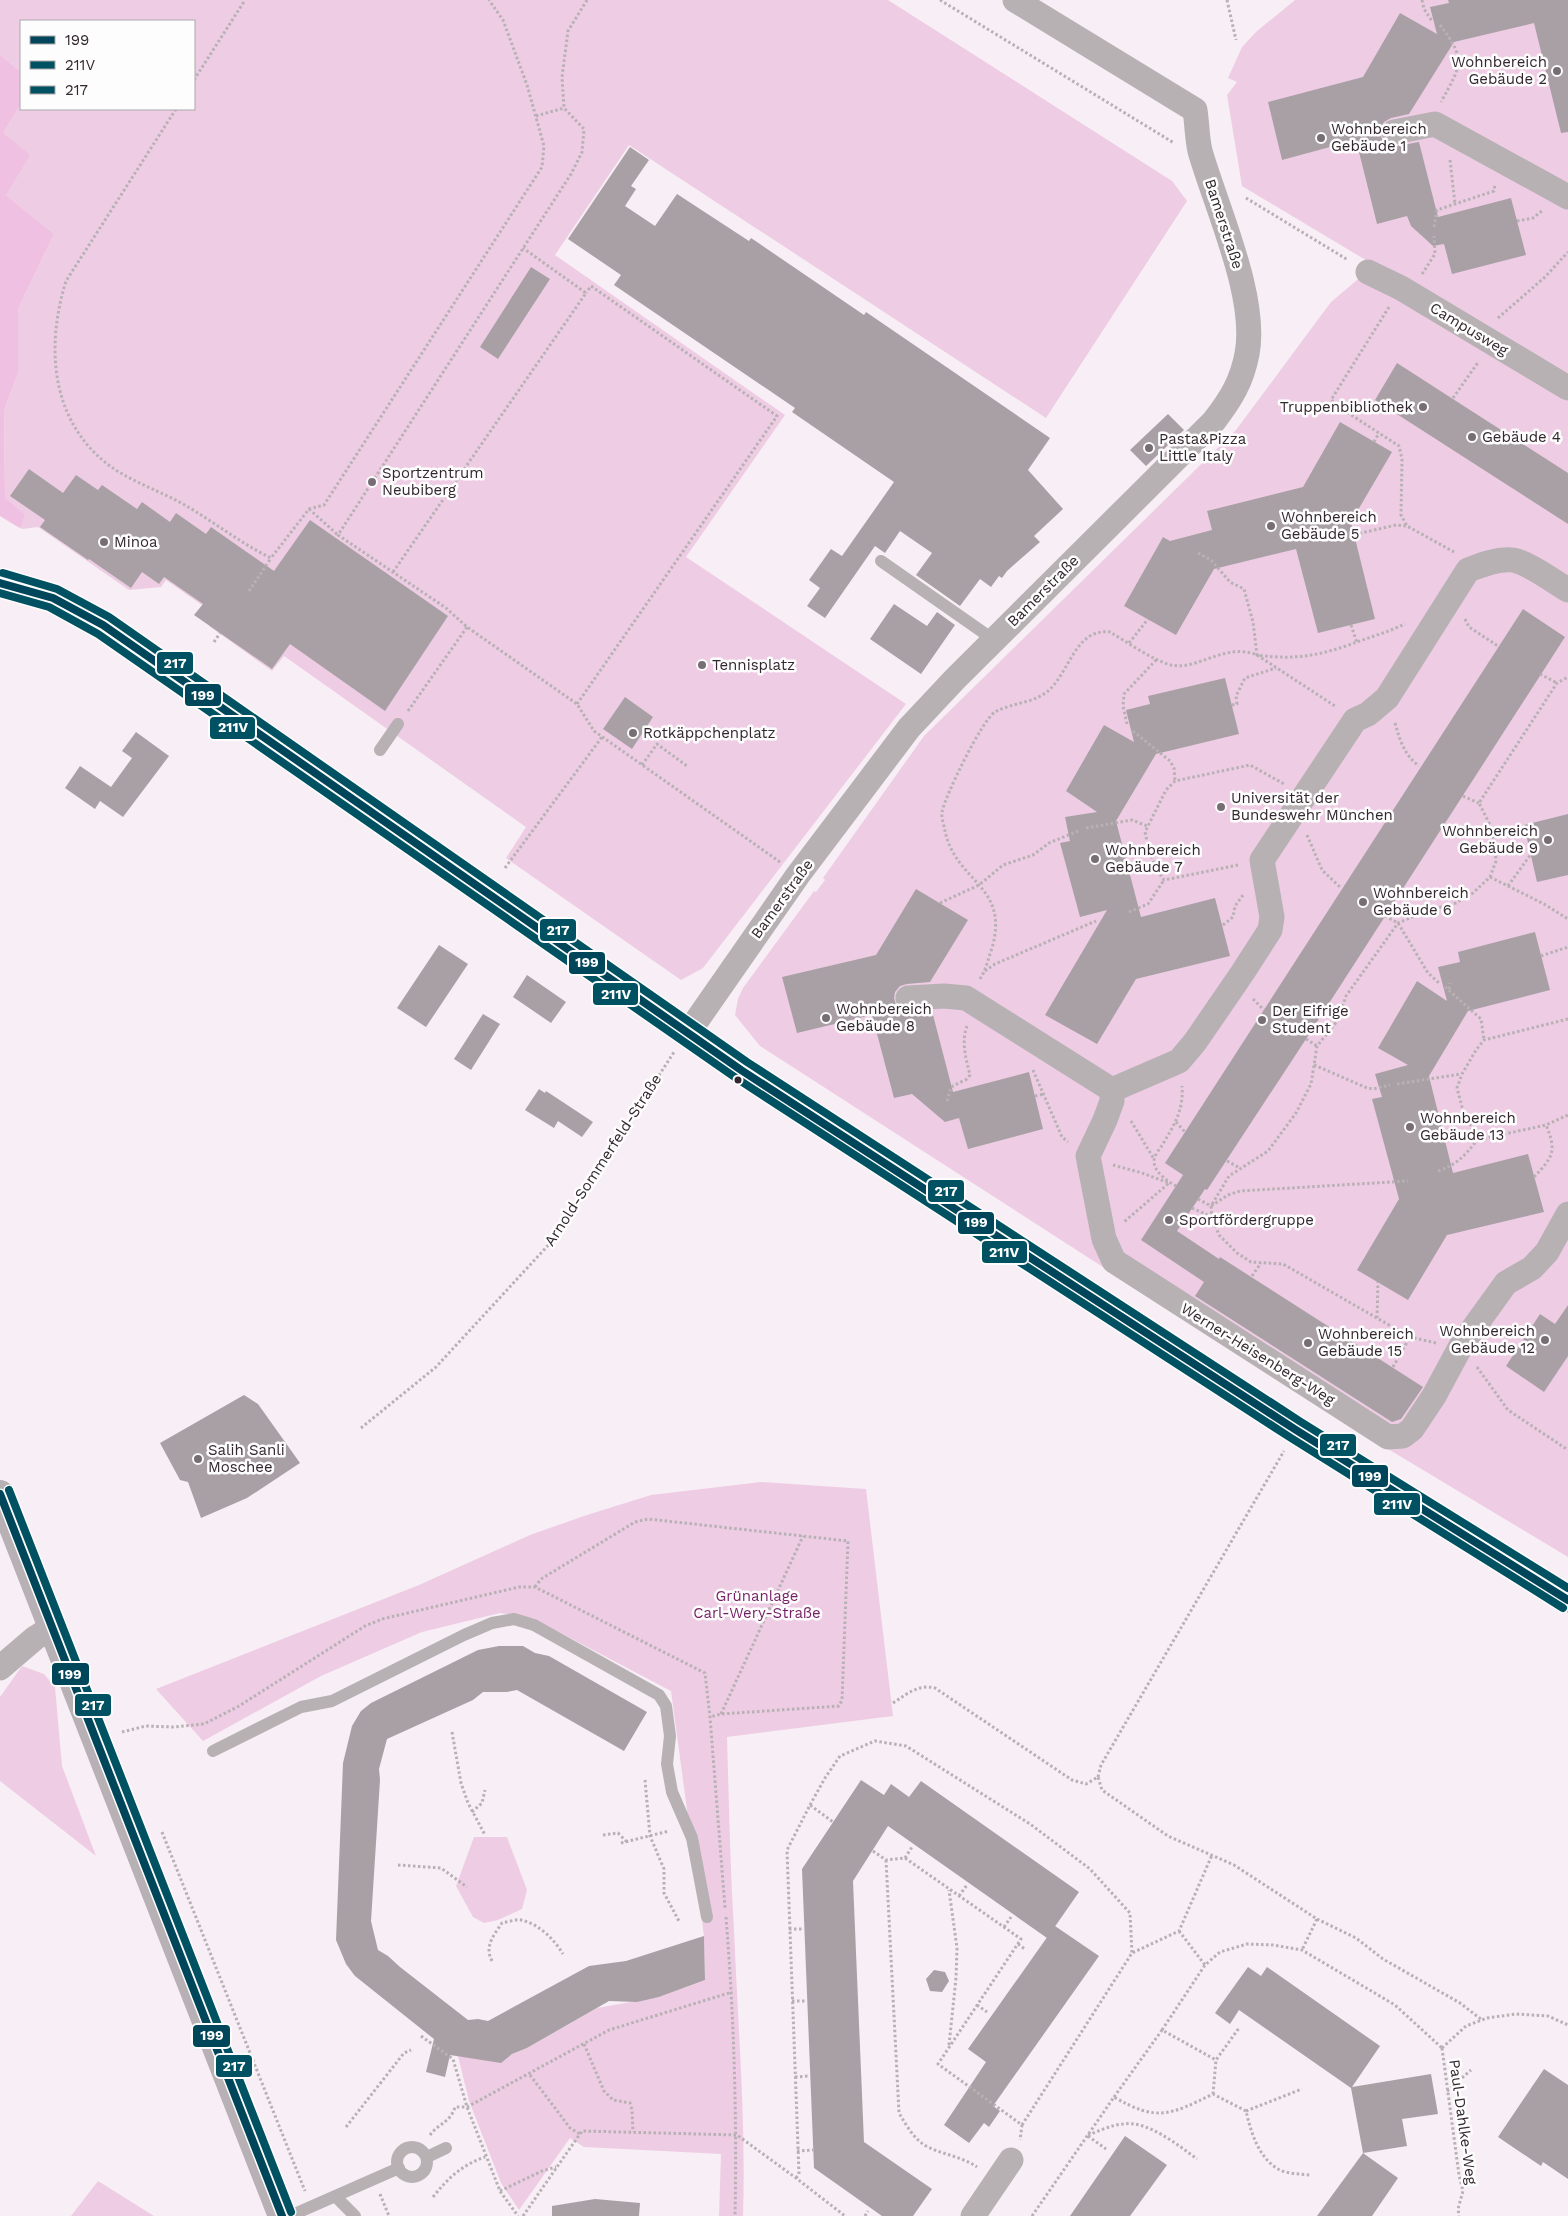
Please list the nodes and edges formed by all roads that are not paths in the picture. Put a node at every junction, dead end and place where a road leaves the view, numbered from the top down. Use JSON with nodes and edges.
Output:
{"nodes":[{"id":1,"x":1015,"y":0,"type":"edge"},
{"id":2,"x":1394,"y":132,"type":"dead end"},
{"id":3,"x":1568,"y":197,"type":"edge"},
{"id":4,"x":1368,"y":272,"type":"road end"},
{"id":5,"x":1568,"y":388,"type":"edge"},
{"id":6,"x":881,"y":561,"type":"dead end"},
{"id":7,"x":0,"y":582,"type":"edge"},
{"id":8,"x":1568,"y":590,"type":"edge"},
{"id":9,"x":994,"y":640,"type":"junction"},
{"id":10,"x":398,"y":724,"type":"road end"},
{"id":11,"x":380,"y":750,"type":"dead end"},
{"id":12,"x":908,"y":998,"type":"dead end"},
{"id":13,"x":688,"y":1033,"type":"junction"},
{"id":14,"x":1112,"y":1090,"type":"junction"},
{"id":15,"x":1568,"y":1214,"type":"edge"},
{"id":16,"x":0,"y":1494,"type":"edge"},
{"id":17,"x":5,"y":1523,"type":"edge"},
{"id":18,"x":1568,"y":1600,"type":"edge"},
{"id":19,"x":51,"y":1628,"type":"junction"},
{"id":20,"x":0,"y":1668,"type":"edge"},
{"id":21,"x":213,"y":1751,"type":"dead end"},
{"id":22,"x":707,"y":1917,"type":"dead end"},
{"id":23,"x":446,"y":2148,"type":"dead end"},
{"id":24,"x":424,"y":2153,"type":"junction"},
{"id":25,"x":1011,"y":2160,"type":"road end"},
{"id":26,"x":399,"y":2168,"type":"junction"},
{"id":27,"x":335,"y":2196,"type":"junction"},
{"id":28,"x":282,"y":2216,"type":"edge"},
{"id":29,"x":290,"y":2216,"type":"edge"},
{"id":30,"x":355,"y":2216,"type":"edge"},
{"id":31,"x":973,"y":2216,"type":"edge"}],
"edges":[{"from":1,"to":9,"type":"street","name":"Bamerstraße"},
{"from":2,"to":3,"type":"street"},
{"from":4,"to":5,"type":"street","name":"Campusweg"},
{"from":6,"to":9,"type":"lane"},
{"from":7,"to":13,"type":"street"},
{"from":8,"to":14,"type":"street"},
{"from":9,"to":13,"type":"street","name":"Bamerstraße"},
{"from":10,"to":11,"type":"lane"},
{"from":12,"to":14,"type":"street"},
{"from":13,"to":18,"type":"street"},
{"from":14,"to":15,"type":"street","name":"Werner-Heisenberg-Weg"},
{"from":16,"to":17,"type":"main road"},
{"from":17,"to":19,"type":"main road"},
{"from":19,"to":20,"type":"street"},
{"from":19,"to":28,"type":"main road"},
{"from":21,"to":22,"type":"lane"},
{"from":23,"to":24,"type":"lane"},
{"from":24,"to":26,"type":"lane"},
{"from":24,"to":26,"type":"lane"},
{"from":25,"to":31,"type":"street"},
{"from":26,"to":27,"type":"lane"},
{"from":27,"to":29,"type":"lane"},
{"from":27,"to":30,"type":"lane"}]}
